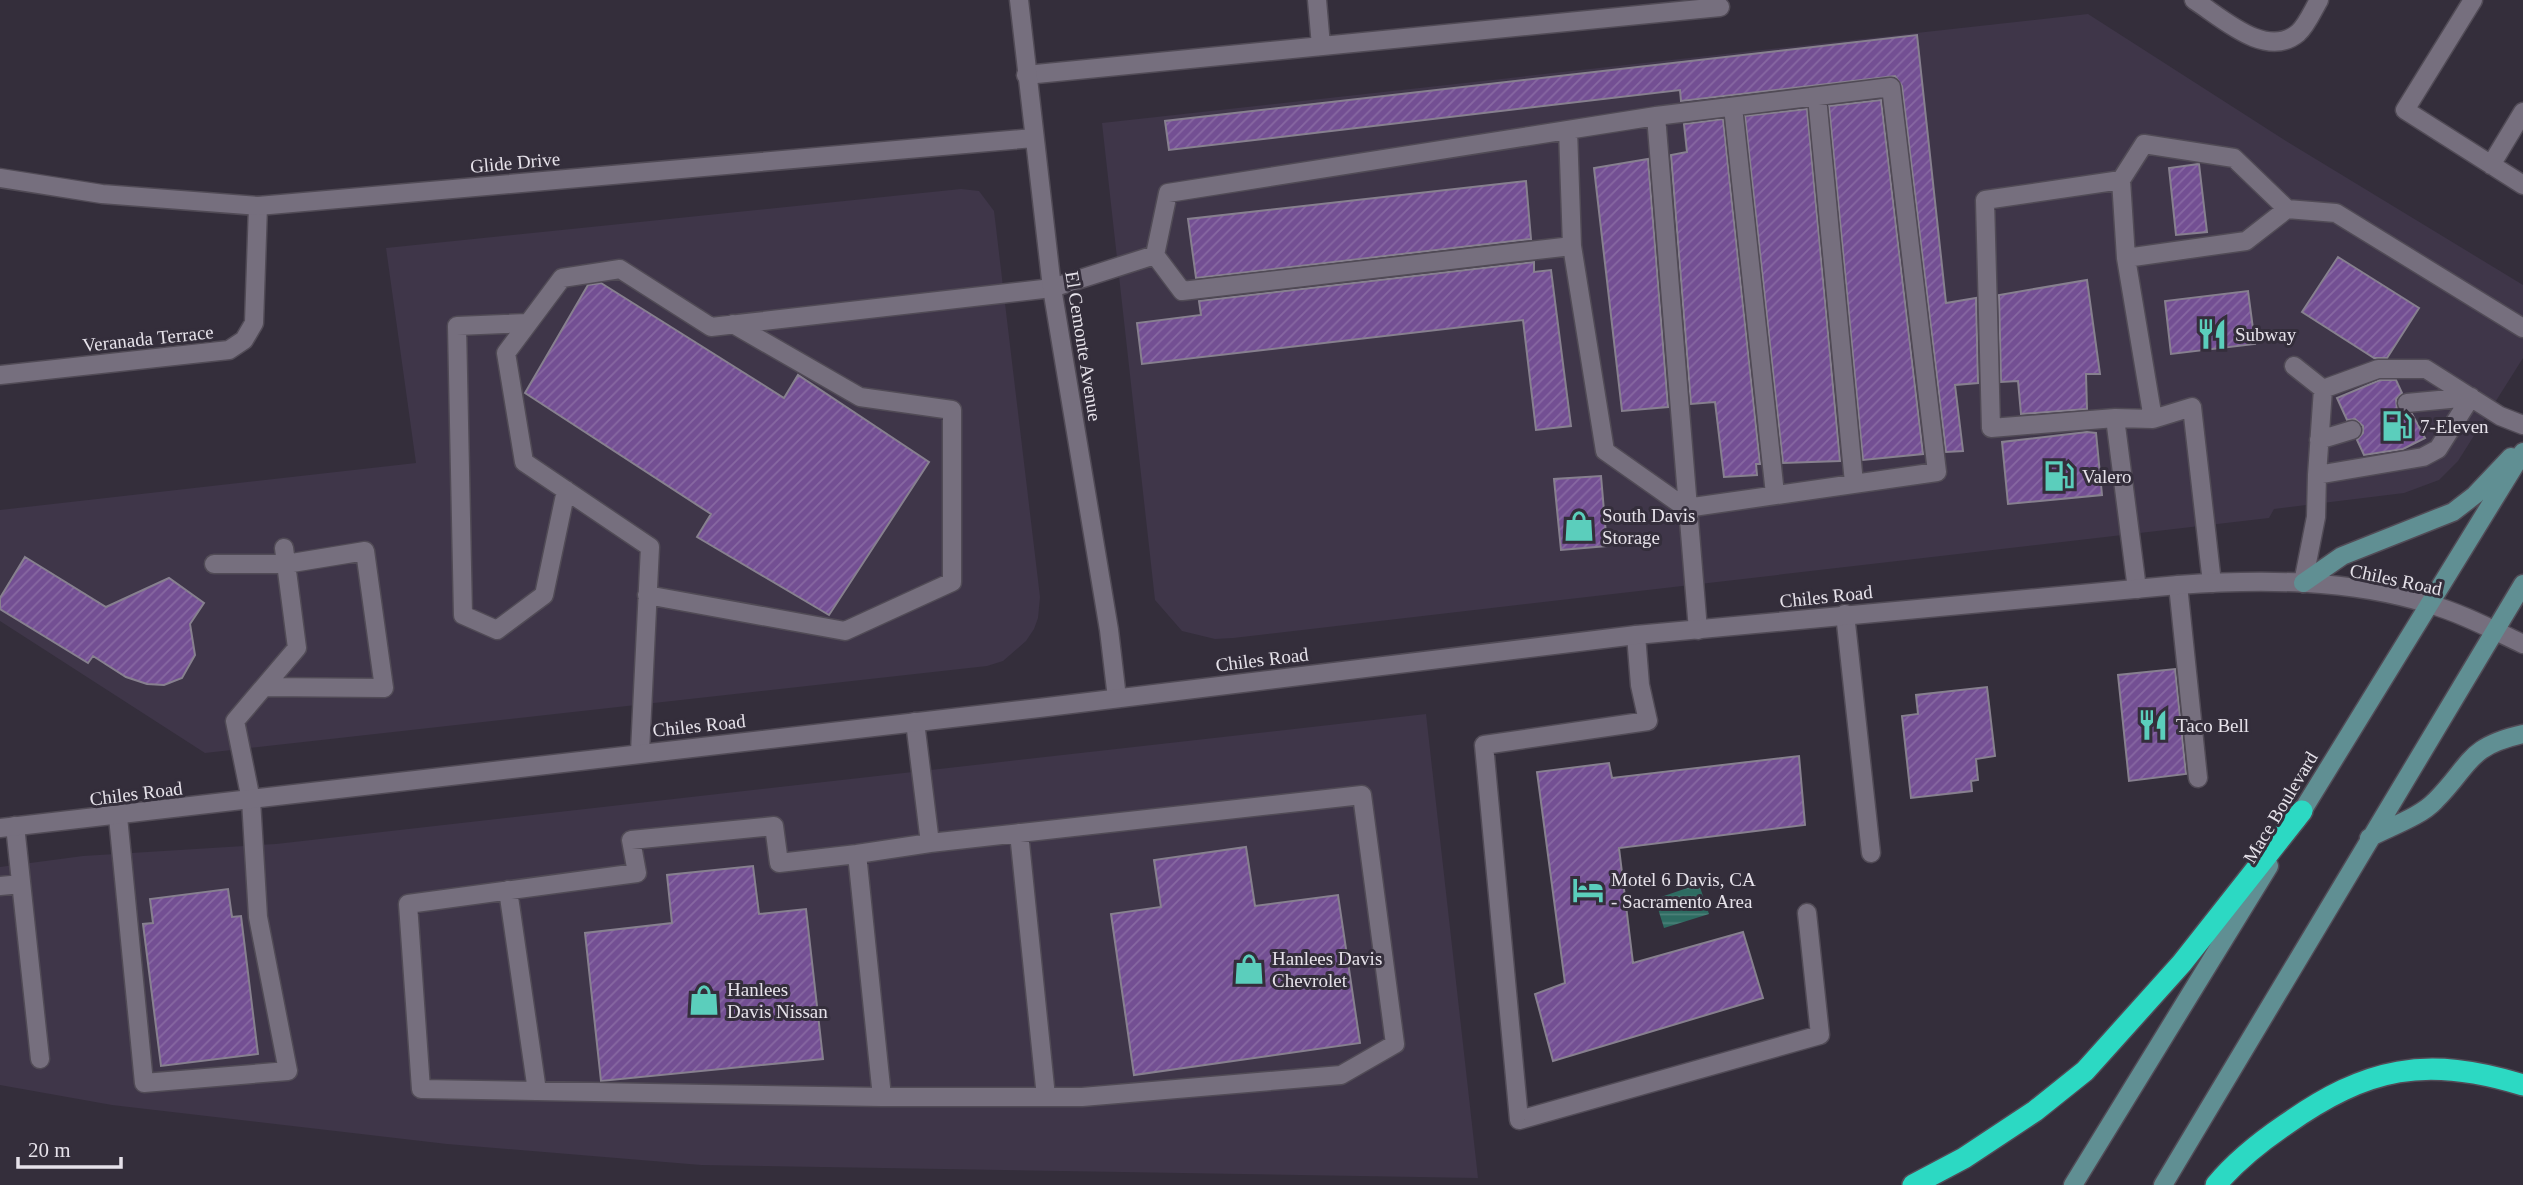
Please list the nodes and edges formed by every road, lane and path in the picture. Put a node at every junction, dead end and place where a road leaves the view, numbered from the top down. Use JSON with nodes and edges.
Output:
{"nodes":[{"id":1,"x":1019,"y":0,"type":"edge"},
{"id":2,"x":1317,"y":0,"type":"edge"},
{"id":3,"x":2194,"y":0,"type":"edge"},
{"id":4,"x":2319,"y":0,"type":"edge"},
{"id":5,"x":2473,"y":0,"type":"edge"},
{"id":6,"x":1720,"y":7,"type":"dead end"},
{"id":7,"x":1321,"y":46,"type":"junction"},
{"id":8,"x":1026,"y":75,"type":"junction"},
{"id":9,"x":1817,"y":97,"type":"junction"},
{"id":10,"x":1733,"y":107,"type":"junction"},
{"id":11,"x":2523,"y":112,"type":"edge"},
{"id":12,"x":1656,"y":116,"type":"junction"},
{"id":13,"x":1568,"y":130,"type":"junction"},
{"id":14,"x":1034,"y":138,"type":"junction"},
{"id":15,"x":2491,"y":165,"type":"junction"},
{"id":16,"x":0,"y":178,"type":"edge"},
{"id":17,"x":2121,"y":180,"type":"junction"},
{"id":18,"x":2523,"y":185,"type":"edge"},
{"id":19,"x":258,"y":206,"type":"junction"},
{"id":20,"x":2287,"y":209,"type":"junction"},
{"id":21,"x":1572,"y":246,"type":"junction"},
{"id":22,"x":1155,"y":255,"type":"junction"},
{"id":23,"x":2126,"y":258,"type":"junction"},
{"id":24,"x":1052,"y":288,"type":"junction"},
{"id":25,"x":528,"y":323,"type":"junction"},
{"id":26,"x":733,"y":324,"type":"junction"},
{"id":27,"x":2523,"y":328,"type":"edge"},
{"id":28,"x":2294,"y":366,"type":"dead end"},
{"id":29,"x":0,"y":375,"type":"edge"},
{"id":30,"x":2323,"y":389,"type":"junction"},
{"id":31,"x":2471,"y":397,"type":"junction"},
{"id":32,"x":2407,"y":403,"type":"dead end"},
{"id":33,"x":2115,"y":418,"type":"junction"},
{"id":34,"x":2152,"y":419,"type":"junction"},
{"id":35,"x":2523,"y":425,"type":"edge"},
{"id":36,"x":2352,"y":430,"type":"dead end"},
{"id":37,"x":2319,"y":440,"type":"junction"},
{"id":38,"x":2523,"y":445,"type":"edge"},
{"id":39,"x":2523,"y":452,"type":"edge"},
{"id":40,"x":2317,"y":475,"type":"junction"},
{"id":41,"x":1854,"y":483,"type":"junction"},
{"id":42,"x":566,"y":490,"type":"junction"},
{"id":43,"x":1775,"y":494,"type":"junction"},
{"id":44,"x":1686,"y":508,"type":"junction"},
{"id":45,"x":285,"y":556,"type":"junction"},
{"id":46,"x":214,"y":564,"type":"dead end"},
{"id":47,"x":2212,"y":583,"type":"junction"},
{"id":48,"x":2304,"y":583,"type":"junction"},
{"id":49,"x":2523,"y":584,"type":"edge"},
{"id":50,"x":2178,"y":585,"type":"junction"},
{"id":51,"x":2137,"y":589,"type":"junction"},
{"id":52,"x":647,"y":595,"type":"junction"},
{"id":53,"x":2429,"y":604,"type":"junction"},
{"id":54,"x":1845,"y":614,"type":"junction"},
{"id":55,"x":1698,"y":630,"type":"junction"},
{"id":56,"x":2495,"y":631,"type":"junction"},
{"id":57,"x":1636,"y":635,"type":"junction"},
{"id":58,"x":2523,"y":644,"type":"edge"},
{"id":59,"x":264,"y":687,"type":"junction"},
{"id":60,"x":1116,"y":698,"type":"junction"},
{"id":61,"x":915,"y":722,"type":"junction"},
{"id":62,"x":2523,"y":734,"type":"edge"},
{"id":63,"x":640,"y":752,"type":"junction"},
{"id":64,"x":2198,"y":778,"type":"dead end"},
{"id":65,"x":251,"y":800,"type":"junction"},
{"id":66,"x":2302,"y":811,"type":"junction"},
{"id":67,"x":118,"y":817,"type":"junction"},
{"id":68,"x":7,"y":827,"type":"edge"},
{"id":69,"x":1019,"y":833,"type":"junction"},
{"id":70,"x":2369,"y":838,"type":"junction"},
{"id":71,"x":930,"y":843,"type":"junction"},
{"id":72,"x":1871,"y":853,"type":"dead end"},
{"id":73,"x":857,"y":854,"type":"junction"},
{"id":74,"x":21,"y":884,"type":"junction"},
{"id":75,"x":0,"y":886,"type":"edge"},
{"id":76,"x":508,"y":890,"type":"junction"},
{"id":77,"x":1807,"y":913,"type":"dead end"},
{"id":78,"x":40,"y":1059,"type":"dead end"},
{"id":79,"x":2523,"y":1085,"type":"edge"},
{"id":80,"x":537,"y":1091,"type":"junction"},
{"id":81,"x":882,"y":1097,"type":"junction"},
{"id":82,"x":1046,"y":1097,"type":"junction"},
{"id":83,"x":1913,"y":1185,"type":"edge"},
{"id":84,"x":2073,"y":1185,"type":"edge"},
{"id":85,"x":2163,"y":1185,"type":"edge"},
{"id":86,"x":2216,"y":1185,"type":"edge"}],
"edges":[{"from":1,"to":8,"type":"street","name":"El Cemonte Avenue"},
{"from":2,"to":7,"type":"street"},
{"from":3,"to":4,"type":"street"},
{"from":5,"to":15,"type":"street"},
{"from":6,"to":7,"type":"street"},
{"from":7,"to":8,"type":"street"},
{"from":8,"to":14,"type":"street","name":"El Cemonte Avenue"},
{"from":9,"to":10,"type":"street"},
{"from":9,"to":41,"type":"street"},
{"from":9,"to":41,"type":"street"},
{"from":10,"to":12,"type":"street"},
{"from":10,"to":43,"type":"street"},
{"from":11,"to":15,"type":"street"},
{"from":12,"to":13,"type":"street"},
{"from":12,"to":44,"type":"street"},
{"from":13,"to":21,"type":"street"},
{"from":13,"to":22,"type":"street"},
{"from":14,"to":19,"type":"street","name":"Glide Drive"},
{"from":14,"to":24,"type":"street","name":"El Cemonte Avenue"},
{"from":15,"to":18,"type":"street"},
{"from":16,"to":19,"type":"street","name":"Glide Drive"},
{"from":17,"to":20,"type":"street"},
{"from":17,"to":23,"type":"street"},
{"from":17,"to":33,"type":"street"},
{"from":19,"to":29,"type":"street","name":"Veranada Terrace"},
{"from":20,"to":23,"type":"street"},
{"from":20,"to":27,"type":"street"},
{"from":21,"to":22,"type":"street"},
{"from":21,"to":44,"type":"street"},
{"from":22,"to":24,"type":"street"},
{"from":23,"to":34,"type":"street"},
{"from":24,"to":26,"type":"street"},
{"from":24,"to":60,"type":"street","name":"El Cemonte Avenue"},
{"from":25,"to":26,"type":"street"},
{"from":25,"to":42,"type":"street"},
{"from":25,"to":42,"type":"street"},
{"from":26,"to":52,"type":"street"},
{"from":28,"to":30,"type":"street"},
{"from":30,"to":31,"type":"street"},
{"from":30,"to":37,"type":"street"},
{"from":31,"to":32,"type":"street"},
{"from":31,"to":35,"type":"street"},
{"from":31,"to":40,"type":"street"},
{"from":33,"to":34,"type":"street"},
{"from":33,"to":51,"type":"street"},
{"from":34,"to":47,"type":"street"},
{"from":36,"to":37,"type":"street"},
{"from":37,"to":40,"type":"street"},
{"from":38,"to":48,"type":"main road"},
{"from":39,"to":53,"type":"main road","name":"Mace Boulevard"},
{"from":40,"to":48,"type":"street"},
{"from":41,"to":43,"type":"street"},
{"from":42,"to":52,"type":"street"},
{"from":43,"to":44,"type":"street"},
{"from":44,"to":55,"type":"street"},
{"from":45,"to":46,"type":"street"},
{"from":45,"to":59,"type":"street"},
{"from":45,"to":59,"type":"street"},
{"from":47,"to":48,"type":"street","name":"Chiles Road"},
{"from":47,"to":50,"type":"street","name":"Chiles Road"},
{"from":48,"to":53,"type":"street","name":"Chiles Road"},
{"from":49,"to":56,"type":"main road"},
{"from":50,"to":51,"type":"street","name":"Chiles Road"},
{"from":50,"to":64,"type":"street"},
{"from":51,"to":54,"type":"street","name":"Chiles Road"},
{"from":52,"to":63,"type":"street"},
{"from":53,"to":56,"type":"street","name":"Chiles Road"},
{"from":53,"to":66,"type":"main road","name":"Mace Boulevard"},
{"from":54,"to":55,"type":"street","name":"Chiles Road"},
{"from":54,"to":72,"type":"street"},
{"from":55,"to":57,"type":"street","name":"Chiles Road"},
{"from":56,"to":58,"type":"street","name":"Chiles Road"},
{"from":56,"to":70,"type":"main road"},
{"from":57,"to":60,"type":"street","name":"Chiles Road"},
{"from":57,"to":77,"type":"street"},
{"from":59,"to":65,"type":"street"},
{"from":60,"to":61,"type":"street","name":"Chiles Road"},
{"from":61,"to":63,"type":"street","name":"Chiles Road"},
{"from":61,"to":71,"type":"street"},
{"from":62,"to":70,"type":"main road"},
{"from":63,"to":65,"type":"street","name":"Chiles Road"},
{"from":65,"to":67,"type":"street","name":"Chiles Road"},
{"from":65,"to":67,"type":"street"},
{"from":66,"to":83,"type":"highway"},
{"from":66,"to":84,"type":"main road","name":"Mace Boulevard"},
{"from":67,"to":68,"type":"street","name":"Chiles Road"},
{"from":68,"to":74,"type":"street"},
{"from":69,"to":71,"type":"street"},
{"from":69,"to":82,"type":"street"},
{"from":69,"to":82,"type":"street"},
{"from":70,"to":85,"type":"main road"},
{"from":71,"to":73,"type":"street"},
{"from":73,"to":76,"type":"street"},
{"from":73,"to":81,"type":"street"},
{"from":74,"to":75,"type":"street"},
{"from":74,"to":78,"type":"street"},
{"from":76,"to":80,"type":"street"},
{"from":76,"to":80,"type":"street"},
{"from":79,"to":86,"type":"highway"},
{"from":80,"to":81,"type":"street"},
{"from":81,"to":82,"type":"street"}]}
